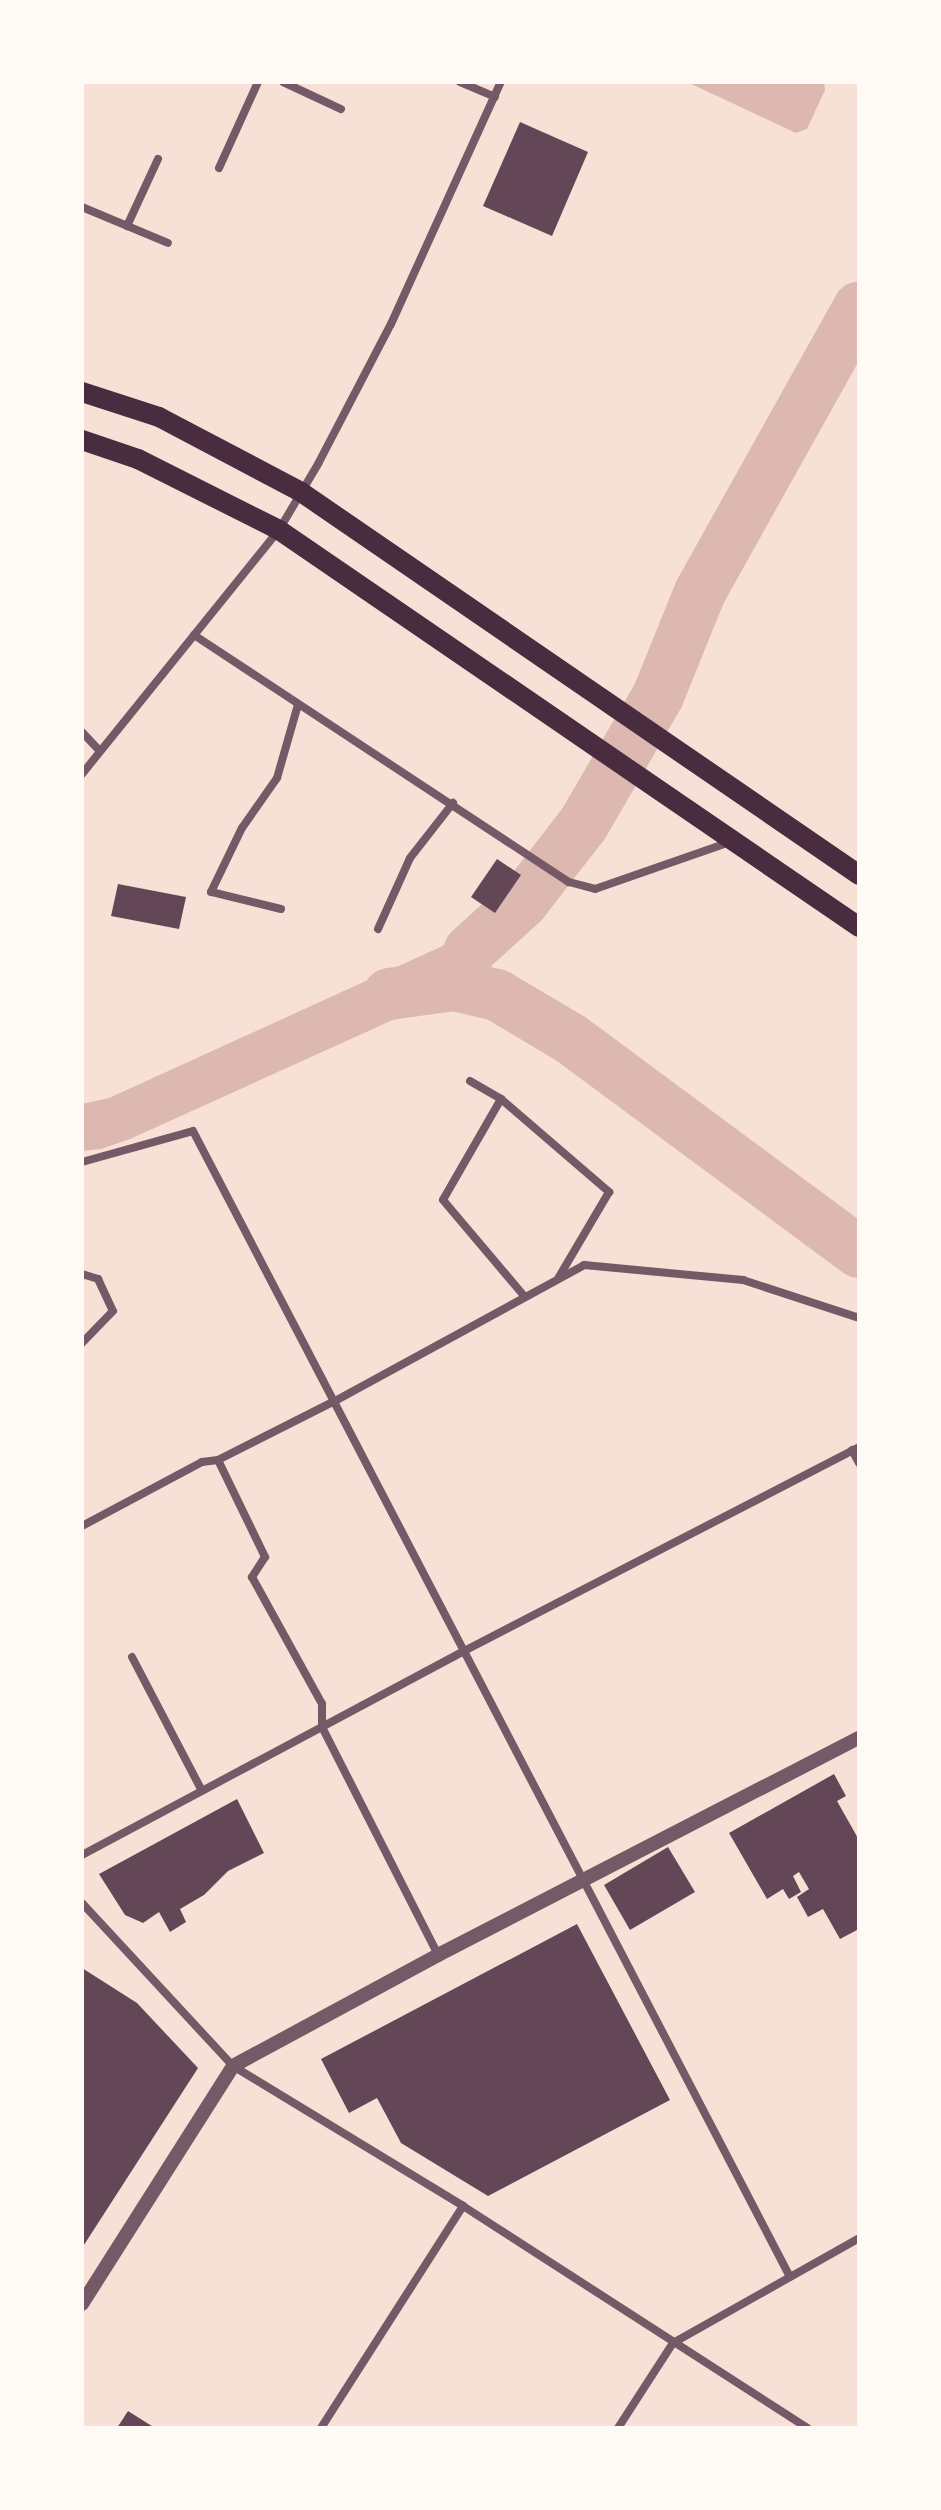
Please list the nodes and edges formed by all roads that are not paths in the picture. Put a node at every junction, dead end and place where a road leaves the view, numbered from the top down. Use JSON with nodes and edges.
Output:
{"nodes":[{"id":1,"x":258,"y":82,"type":"edge"},
{"id":2,"x":283,"y":82,"type":"edge"},
{"id":3,"x":460,"y":82,"type":"edge"},
{"id":4,"x":501,"y":82,"type":"edge"},
{"id":5,"x":495,"y":97,"type":"junction"},
{"id":6,"x":341,"y":109,"type":"dead end"},
{"id":7,"x":158,"y":159,"type":"dead end"},
{"id":8,"x":219,"y":168,"type":"dead end"},
{"id":9,"x":82,"y":207,"type":"edge"},
{"id":10,"x":127,"y":226,"type":"junction"},
{"id":11,"x":168,"y":243,"type":"dead end"},
{"id":12,"x":82,"y":392,"type":"edge"},
{"id":13,"x":82,"y":440,"type":"edge"},
{"id":14,"x":301,"y":492,"type":"junction"},
{"id":15,"x":279,"y":530,"type":"junction"},
{"id":16,"x":194,"y":635,"type":"junction"},
{"id":17,"x":298,"y":705,"type":"junction"},
{"id":18,"x":82,"y":732,"type":"edge"},
{"id":19,"x":98,"y":749,"type":"junction"},
{"id":20,"x":82,"y":774,"type":"edge"},
{"id":21,"x":453,"y":803,"type":"junction"},
{"id":22,"x":731,"y":841,"type":"junction"},
{"id":23,"x":859,"y":875,"type":"edge"},
{"id":24,"x":281,"y":909,"type":"dead end"},
{"id":25,"x":859,"y":927,"type":"edge"},
{"id":26,"x":378,"y":929,"type":"dead end"},
{"id":27,"x":470,"y":1081,"type":"dead end"},
{"id":28,"x":501,"y":1099,"type":"junction"},
{"id":29,"x":82,"y":1162,"type":"edge"},
{"id":30,"x":82,"y":1274,"type":"edge"},
{"id":31,"x":559,"y":1278,"type":"junction"},
{"id":32,"x":525,"y":1297,"type":"junction"},
{"id":33,"x":859,"y":1318,"type":"edge"},
{"id":34,"x":82,"y":1343,"type":"edge"},
{"id":35,"x":335,"y":1401,"type":"junction"},
{"id":36,"x":856,"y":1448,"type":"edge"},
{"id":37,"x":218,"y":1460,"type":"junction"},
{"id":38,"x":859,"y":1463,"type":"edge"},
{"id":39,"x":82,"y":1526,"type":"edge"},
{"id":40,"x":466,"y":1650,"type":"junction"},
{"id":41,"x":132,"y":1657,"type":"dead end"},
{"id":42,"x":322,"y":1727,"type":"junction"},
{"id":43,"x":859,"y":1738,"type":"edge"},
{"id":44,"x":202,"y":1791,"type":"junction"},
{"id":45,"x":82,"y":1855,"type":"edge"},
{"id":46,"x":582,"y":1880,"type":"junction"},
{"id":47,"x":82,"y":1903,"type":"edge"},
{"id":48,"x":438,"y":1955,"type":"junction"},
{"id":49,"x":233,"y":2066,"type":"junction"},
{"id":50,"x":463,"y":2206,"type":"junction"},
{"id":51,"x":859,"y":2238,"type":"edge"},
{"id":52,"x":789,"y":2275,"type":"junction"},
{"id":53,"x":82,"y":2304,"type":"edge"},
{"id":54,"x":673,"y":2343,"type":"junction"},
{"id":55,"x":321,"y":2428,"type":"edge"},
{"id":56,"x":618,"y":2428,"type":"edge"},
{"id":57,"x":808,"y":2428,"type":"edge"}],
"edges":[{"from":1,"to":8,"type":"street"},
{"from":2,"to":6,"type":"street"},
{"from":3,"to":5,"type":"street"},
{"from":4,"to":5,"type":"street"},
{"from":5,"to":14,"type":"street"},
{"from":7,"to":10,"type":"street"},
{"from":9,"to":10,"type":"street"},
{"from":10,"to":11,"type":"street"},
{"from":12,"to":14,"type":"main road"},
{"from":13,"to":15,"type":"main road"},
{"from":14,"to":15,"type":"street"},
{"from":14,"to":23,"type":"main road"},
{"from":15,"to":16,"type":"street"},
{"from":15,"to":22,"type":"main road"},
{"from":16,"to":17,"type":"street"},
{"from":16,"to":19,"type":"street"},
{"from":17,"to":21,"type":"street"},
{"from":17,"to":24,"type":"street"},
{"from":18,"to":19,"type":"street"},
{"from":19,"to":20,"type":"street"},
{"from":21,"to":22,"type":"street"},
{"from":21,"to":26,"type":"street"},
{"from":22,"to":25,"type":"main road"},
{"from":27,"to":28,"type":"street"},
{"from":28,"to":31,"type":"street"},
{"from":28,"to":32,"type":"street"},
{"from":29,"to":35,"type":"street"},
{"from":30,"to":34,"type":"street"},
{"from":31,"to":32,"type":"street"},
{"from":31,"to":33,"type":"street"},
{"from":32,"to":35,"type":"street"},
{"from":35,"to":37,"type":"street"},
{"from":35,"to":40,"type":"street"},
{"from":36,"to":38,"type":"street"},
{"from":36,"to":40,"type":"street"},
{"from":37,"to":39,"type":"street"},
{"from":37,"to":42,"type":"street"},
{"from":40,"to":42,"type":"street"},
{"from":40,"to":46,"type":"street"},
{"from":41,"to":44,"type":"street"},
{"from":42,"to":44,"type":"street"},
{"from":42,"to":48,"type":"street"},
{"from":43,"to":46,"type":"street"},
{"from":44,"to":45,"type":"street"},
{"from":46,"to":48,"type":"street"},
{"from":46,"to":52,"type":"street"},
{"from":47,"to":49,"type":"street"},
{"from":48,"to":49,"type":"street"},
{"from":49,"to":50,"type":"street"},
{"from":49,"to":53,"type":"street"},
{"from":50,"to":54,"type":"street"},
{"from":50,"to":55,"type":"street"},
{"from":51,"to":52,"type":"street"},
{"from":52,"to":54,"type":"street"},
{"from":54,"to":56,"type":"street"},
{"from":54,"to":57,"type":"street"}]}
